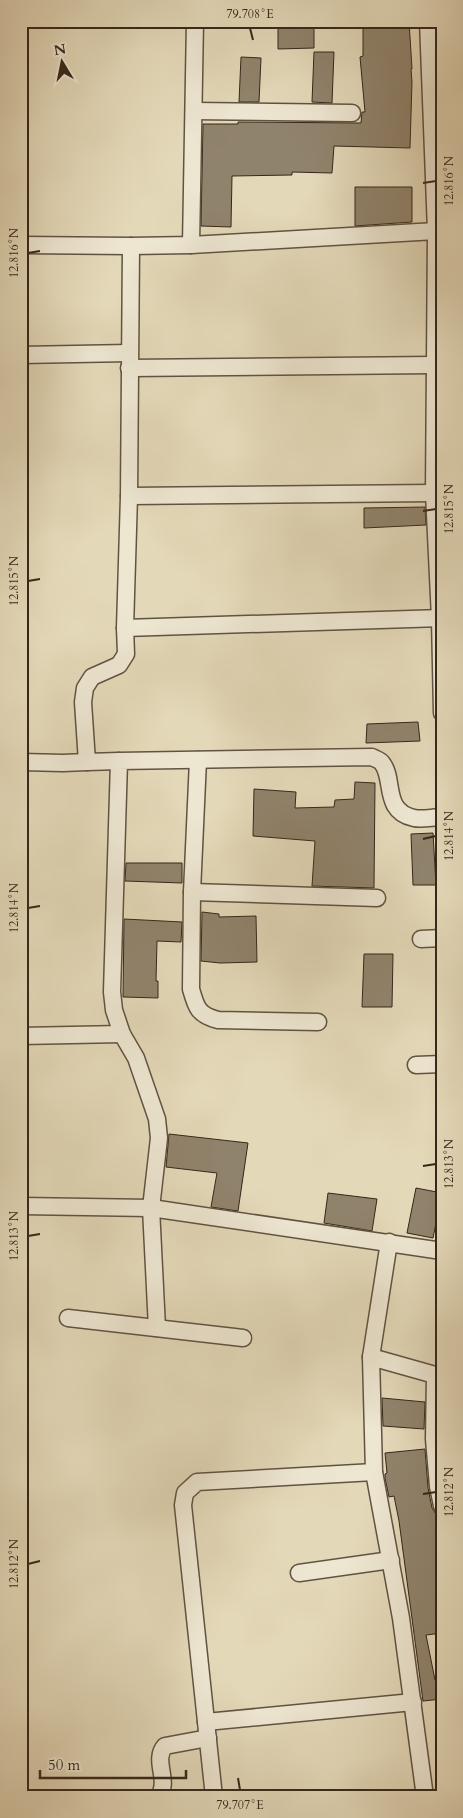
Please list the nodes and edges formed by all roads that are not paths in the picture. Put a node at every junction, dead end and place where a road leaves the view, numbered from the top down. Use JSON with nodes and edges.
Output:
{"nodes":[{"id":1,"x":195,"y":21,"type":"edge"},
{"id":2,"x":428,"y":21,"type":"edge"},
{"id":3,"x":194,"y":111,"type":"junction"},
{"id":4,"x":352,"y":113,"type":"dead end"},
{"id":5,"x":439,"y":231,"type":"edge"},
{"id":6,"x":21,"y":245,"type":"edge"},
{"id":7,"x":191,"y":245,"type":"junction"},
{"id":8,"x":131,"y":246,"type":"junction"},
{"id":9,"x":21,"y":355,"type":"edge"},
{"id":10,"x":129,"y":360,"type":"junction"},
{"id":11,"x":434,"y":365,"type":"junction"},
{"id":12,"x":434,"y":493,"type":"junction"},
{"id":13,"x":129,"y":496,"type":"junction"},
{"id":14,"x":441,"y":618,"type":"edge"},
{"id":15,"x":124,"y":628,"type":"junction"},
{"id":16,"x":442,"y":713,"type":"edge"},
{"id":17,"x":198,"y":760,"type":"junction"},
{"id":18,"x":119,"y":761,"type":"junction"},
{"id":19,"x":21,"y":762,"type":"edge"},
{"id":20,"x":87,"y":762,"type":"junction"},
{"id":21,"x":442,"y":817,"type":"edge"},
{"id":22,"x":192,"y":892,"type":"junction"},
{"id":23,"x":377,"y":898,"type":"dead end"},
{"id":24,"x":442,"y":938,"type":"edge"},
{"id":25,"x":422,"y":939,"type":"dead end"},
{"id":26,"x":318,"y":1022,"type":"dead end"},
{"id":27,"x":122,"y":1034,"type":"junction"},
{"id":28,"x":21,"y":1036,"type":"edge"},
{"id":29,"x":442,"y":1064,"type":"edge"},
{"id":30,"x":416,"y":1065,"type":"dead end"},
{"id":31,"x":21,"y":1206,"type":"edge"},
{"id":32,"x":151,"y":1208,"type":"junction"},
{"id":33,"x":389,"y":1242,"type":"junction"},
{"id":34,"x":442,"y":1251,"type":"edge"},
{"id":35,"x":68,"y":1318,"type":"dead end"},
{"id":36,"x":157,"y":1328,"type":"junction"},
{"id":37,"x":243,"y":1338,"type":"dead end"},
{"id":38,"x":371,"y":1357,"type":"junction"},
{"id":39,"x":438,"y":1375,"type":"edge"},
{"id":40,"x":374,"y":1472,"type":"junction"},
{"id":41,"x":440,"y":1486,"type":"edge"},
{"id":42,"x":442,"y":1506,"type":"edge"},
{"id":43,"x":391,"y":1560,"type":"junction"},
{"id":44,"x":299,"y":1573,"type":"dead end"},
{"id":45,"x":413,"y":1702,"type":"junction"},
{"id":46,"x":207,"y":1730,"type":"junction"},
{"id":47,"x":158,"y":1797,"type":"edge"},
{"id":48,"x":214,"y":1797,"type":"edge"},
{"id":49,"x":425,"y":1797,"type":"edge"}],
"edges":[{"from":1,"to":3,"type":"street"},
{"from":2,"to":5,"type":"street"},
{"from":3,"to":4,"type":"street"},
{"from":3,"to":7,"type":"street"},
{"from":5,"to":7,"type":"street"},
{"from":5,"to":11,"type":"street"},
{"from":6,"to":8,"type":"street"},
{"from":7,"to":8,"type":"street"},
{"from":8,"to":10,"type":"street"},
{"from":9,"to":10,"type":"street"},
{"from":10,"to":11,"type":"street"},
{"from":10,"to":13,"type":"street"},
{"from":11,"to":12,"type":"street"},
{"from":12,"to":13,"type":"street"},
{"from":12,"to":14,"type":"street"},
{"from":13,"to":15,"type":"street"},
{"from":14,"to":15,"type":"street"},
{"from":14,"to":16,"type":"street"},
{"from":15,"to":20,"type":"street"},
{"from":17,"to":18,"type":"street"},
{"from":17,"to":21,"type":"street"},
{"from":17,"to":22,"type":"street"},
{"from":18,"to":20,"type":"street"},
{"from":18,"to":27,"type":"street"},
{"from":19,"to":20,"type":"street"},
{"from":22,"to":23,"type":"street"},
{"from":22,"to":26,"type":"street"},
{"from":24,"to":25,"type":"street"},
{"from":27,"to":28,"type":"street"},
{"from":27,"to":32,"type":"street"},
{"from":29,"to":30,"type":"street"},
{"from":31,"to":32,"type":"street"},
{"from":32,"to":33,"type":"street"},
{"from":32,"to":36,"type":"street"},
{"from":33,"to":34,"type":"street"},
{"from":33,"to":38,"type":"street"},
{"from":35,"to":36,"type":"street"},
{"from":36,"to":37,"type":"street"},
{"from":38,"to":39,"type":"street"},
{"from":38,"to":40,"type":"street"},
{"from":39,"to":41,"type":"street"},
{"from":40,"to":43,"type":"street"},
{"from":40,"to":46,"type":"street"},
{"from":41,"to":42,"type":"street"},
{"from":43,"to":44,"type":"street"},
{"from":43,"to":45,"type":"street"},
{"from":45,"to":46,"type":"street"},
{"from":45,"to":49,"type":"street"},
{"from":46,"to":47,"type":"street"},
{"from":46,"to":48,"type":"street"}]}
